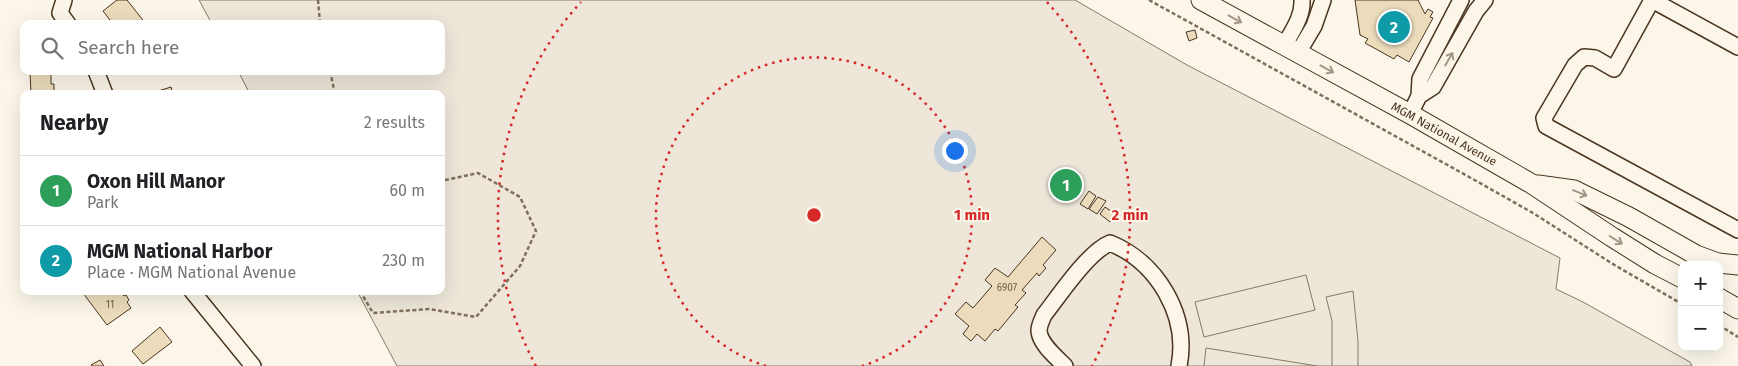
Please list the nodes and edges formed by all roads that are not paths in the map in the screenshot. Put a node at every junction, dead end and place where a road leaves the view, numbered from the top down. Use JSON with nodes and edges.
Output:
{"nodes":[{"id":1,"x":1201,"y":0,"type":"edge"},
{"id":2,"x":1302,"y":0,"type":"edge"},
{"id":3,"x":1323,"y":0,"type":"edge"},
{"id":4,"x":1460,"y":0,"type":"edge"},
{"id":5,"x":1485,"y":0,"type":"edge"},
{"id":6,"x":1652,"y":0,"type":"edge"},
{"id":7,"x":1738,"y":47,"type":"edge"},
{"id":8,"x":1291,"y":49,"type":"junction"},
{"id":9,"x":98,"y":75,"type":"edge"},
{"id":10,"x":104,"y":90,"type":"edge"},
{"id":11,"x":1420,"y":96,"type":"junction"},
{"id":12,"x":1410,"y":114,"type":"junction"},
{"id":13,"x":1532,"y":184,"type":"junction"},
{"id":14,"x":1738,"y":230,"type":"edge"},
{"id":15,"x":1738,"y":265,"type":"edge"},
{"id":16,"x":1678,"y":276,"type":"edge"},
{"id":17,"x":195,"y":295,"type":"edge"},
{"id":18,"x":1723,"y":300,"type":"edge"},
{"id":19,"x":1738,"y":309,"type":"edge"},
{"id":20,"x":253,"y":366,"type":"edge"},
{"id":21,"x":1065,"y":366,"type":"edge"},
{"id":22,"x":1179,"y":366,"type":"edge"}],
"edges":[{"from":1,"to":8,"type":"main road","name":"MGM National Avenue","one_way":true},
{"from":2,"to":8,"type":"street"},
{"from":3,"to":8,"type":"street"},
{"from":4,"to":11,"type":"street"},
{"from":11,"to":5,"type":"street","one_way":true},
{"from":6,"to":7,"type":"street"},
{"from":6,"to":14,"type":"street"},
{"from":8,"to":12,"type":"main road","name":"MGM National Avenue","one_way":true},
{"from":9,"to":10,"type":"street"},
{"from":11,"to":12,"type":"street"},
{"from":12,"to":13,"type":"main road","name":"MGM National Avenue"},
{"from":13,"to":15,"type":"main road","one_way":true},
{"from":13,"to":16,"type":"main road","name":"MGM National Avenue","one_way":true},
{"from":17,"to":20,"type":"street"},
{"from":18,"to":19,"type":"main road"},
{"from":21,"to":22,"type":"street"}]}
